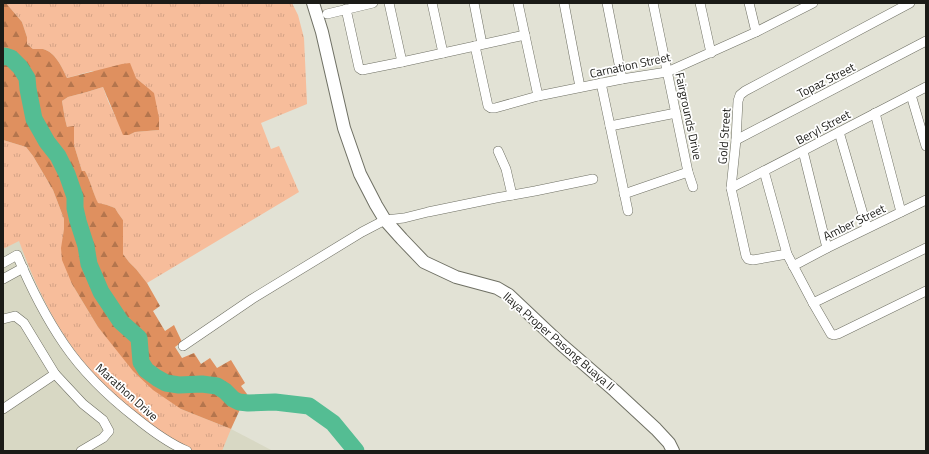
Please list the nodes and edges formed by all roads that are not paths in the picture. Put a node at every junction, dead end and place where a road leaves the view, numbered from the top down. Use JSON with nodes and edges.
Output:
{"nodes":[{"id":1,"x":313,"y":3,"type":"edge"},
{"id":2,"x":373,"y":3,"type":"edge"},
{"id":3,"x":389,"y":3,"type":"edge"},
{"id":4,"x":432,"y":3,"type":"edge"},
{"id":5,"x":474,"y":3,"type":"edge"},
{"id":6,"x":518,"y":3,"type":"edge"},
{"id":7,"x":564,"y":3,"type":"edge"},
{"id":8,"x":607,"y":3,"type":"edge"},
{"id":9,"x":653,"y":3,"type":"edge"},
{"id":10,"x":700,"y":3,"type":"edge"},
{"id":11,"x":749,"y":3,"type":"edge"},
{"id":12,"x":813,"y":3,"type":"edge"},
{"id":13,"x":910,"y":3,"type":"edge"},
{"id":14,"x":794,"y":8,"type":"edge"},
{"id":15,"x":346,"y":9,"type":"junction"},
{"id":16,"x":327,"y":14,"type":"dead end"},
{"id":17,"x":756,"y":32,"type":"junction"},
{"id":18,"x":525,"y":35,"type":"junction"},
{"id":19,"x":926,"y":42,"type":"edge"},
{"id":20,"x":479,"y":45,"type":"junction"},
{"id":21,"x":443,"y":53,"type":"junction"},
{"id":22,"x":712,"y":53,"type":"junction"},
{"id":23,"x":402,"y":62,"type":"junction"},
{"id":24,"x":667,"y":72,"type":"junction"},
{"id":25,"x":622,"y":79,"type":"junction"},
{"id":26,"x":601,"y":83,"type":"junction"},
{"id":27,"x":580,"y":87,"type":"junction"},
{"id":28,"x":926,"y":87,"type":"edge"},
{"id":29,"x":911,"y":94,"type":"junction"},
{"id":30,"x":538,"y":96,"type":"junction"},
{"id":31,"x":676,"y":113,"type":"junction"},
{"id":32,"x":875,"y":113,"type":"junction"},
{"id":33,"x":610,"y":126,"type":"junction"},
{"id":34,"x":838,"y":132,"type":"junction"},
{"id":35,"x":736,"y":140,"type":"junction"},
{"id":36,"x":926,"y":146,"type":"edge"},
{"id":37,"x":498,"y":151,"type":"dead end"},
{"id":38,"x":803,"y":151,"type":"junction"},
{"id":39,"x":764,"y":170,"type":"junction"},
{"id":40,"x":688,"y":172,"type":"junction"},
{"id":41,"x":593,"y":179,"type":"dead end"},
{"id":42,"x":693,"y":187,"type":"dead end"},
{"id":43,"x":731,"y":188,"type":"junction"},
{"id":44,"x":624,"y":194,"type":"junction"},
{"id":45,"x":512,"y":195,"type":"junction"},
{"id":46,"x":926,"y":200,"type":"edge"},
{"id":47,"x":628,"y":211,"type":"dead end"},
{"id":48,"x":901,"y":212,"type":"junction"},
{"id":49,"x":385,"y":220,"type":"junction"},
{"id":50,"x":867,"y":228,"type":"junction"},
{"id":51,"x":827,"y":248,"type":"junction"},
{"id":52,"x":926,"y":248,"type":"edge"},
{"id":53,"x":787,"y":254,"type":"junction"},
{"id":54,"x":3,"y":263,"type":"edge"},
{"id":55,"x":793,"y":266,"type":"junction"},
{"id":56,"x":23,"y":268,"type":"junction"},
{"id":57,"x":3,"y":279,"type":"edge"},
{"id":58,"x":926,"y":291,"type":"edge"},
{"id":59,"x":813,"y":303,"type":"junction"},
{"id":60,"x":3,"y":319,"type":"edge"},
{"id":61,"x":183,"y":346,"type":"dead end"},
{"id":62,"x":56,"y":374,"type":"junction"},
{"id":63,"x":3,"y":409,"type":"edge"},
{"id":64,"x":81,"y":451,"type":"edge"},
{"id":65,"x":187,"y":451,"type":"edge"},
{"id":66,"x":673,"y":451,"type":"edge"}],
"edges":[{"from":1,"to":49,"type":"street","name":"Ilaya Proper Pasong Buaya II"},
{"from":2,"to":15,"type":"street"},
{"from":3,"to":23,"type":"street"},
{"from":4,"to":21,"type":"street"},
{"from":5,"to":20,"type":"street"},
{"from":6,"to":18,"type":"street"},
{"from":7,"to":27,"type":"street"},
{"from":8,"to":25,"type":"street"},
{"from":9,"to":24,"type":"street","name":"Fairgrounds Drive"},
{"from":10,"to":22,"type":"street"},
{"from":11,"to":17,"type":"street"},
{"from":12,"to":14,"type":"street","name":"Carnation Street"},
{"from":13,"to":35,"type":"street","name":"Gold Street"},
{"from":14,"to":17,"type":"street","name":"Carnation Street"},
{"from":15,"to":16,"type":"street"},
{"from":15,"to":23,"type":"street"},
{"from":17,"to":22,"type":"street","name":"Carnation Street"},
{"from":18,"to":20,"type":"street"},
{"from":18,"to":30,"type":"street"},
{"from":19,"to":35,"type":"street","name":"Topaz Street"},
{"from":20,"to":21,"type":"street"},
{"from":20,"to":30,"type":"street","name":"Carnation Street"},
{"from":21,"to":23,"type":"street"},
{"from":22,"to":24,"type":"street","name":"Carnation Street"},
{"from":24,"to":25,"type":"street","name":"Carnation Street"},
{"from":24,"to":31,"type":"street","name":"Fairgrounds Drive"},
{"from":25,"to":26,"type":"street","name":"Carnation Street"},
{"from":26,"to":27,"type":"street","name":"Carnation Street"},
{"from":26,"to":33,"type":"street"},
{"from":27,"to":30,"type":"street","name":"Carnation Street"},
{"from":28,"to":29,"type":"street","name":"Beryl Street"},
{"from":29,"to":32,"type":"street","name":"Beryl Street"},
{"from":29,"to":36,"type":"street"},
{"from":31,"to":33,"type":"street"},
{"from":31,"to":40,"type":"street","name":"Fairgrounds Drive"},
{"from":32,"to":34,"type":"street","name":"Beryl Street"},
{"from":32,"to":48,"type":"street"},
{"from":33,"to":44,"type":"street"},
{"from":34,"to":38,"type":"street","name":"Beryl Street"},
{"from":34,"to":50,"type":"street"},
{"from":35,"to":43,"type":"street","name":"Gold Street"},
{"from":37,"to":45,"type":"street"},
{"from":38,"to":39,"type":"street","name":"Beryl Street"},
{"from":38,"to":51,"type":"street"},
{"from":39,"to":43,"type":"street","name":"Beryl Street"},
{"from":39,"to":53,"type":"street"},
{"from":40,"to":42,"type":"street","name":"Fairgrounds Drive"},
{"from":40,"to":44,"type":"street"},
{"from":41,"to":45,"type":"street"},
{"from":43,"to":53,"type":"street","name":"Gold Street"},
{"from":44,"to":47,"type":"street"},
{"from":45,"to":49,"type":"street"},
{"from":46,"to":48,"type":"street","name":"Amber Street"},
{"from":48,"to":50,"type":"street","name":"Amber Street"},
{"from":49,"to":61,"type":"street"},
{"from":49,"to":66,"type":"street","name":"Ilaya Proper Pasong Buaya II"},
{"from":50,"to":51,"type":"street","name":"Amber Street"},
{"from":51,"to":55,"type":"street","name":"Amber Street"},
{"from":52,"to":59,"type":"street"},
{"from":53,"to":55,"type":"street"},
{"from":54,"to":56,"type":"street","name":"Marathon Drive"},
{"from":55,"to":59,"type":"street"},
{"from":56,"to":57,"type":"street"},
{"from":56,"to":65,"type":"street","name":"Marathon Drive"},
{"from":58,"to":59,"type":"street"},
{"from":60,"to":62,"type":"street"},
{"from":62,"to":63,"type":"street"},
{"from":62,"to":64,"type":"street"}]}
